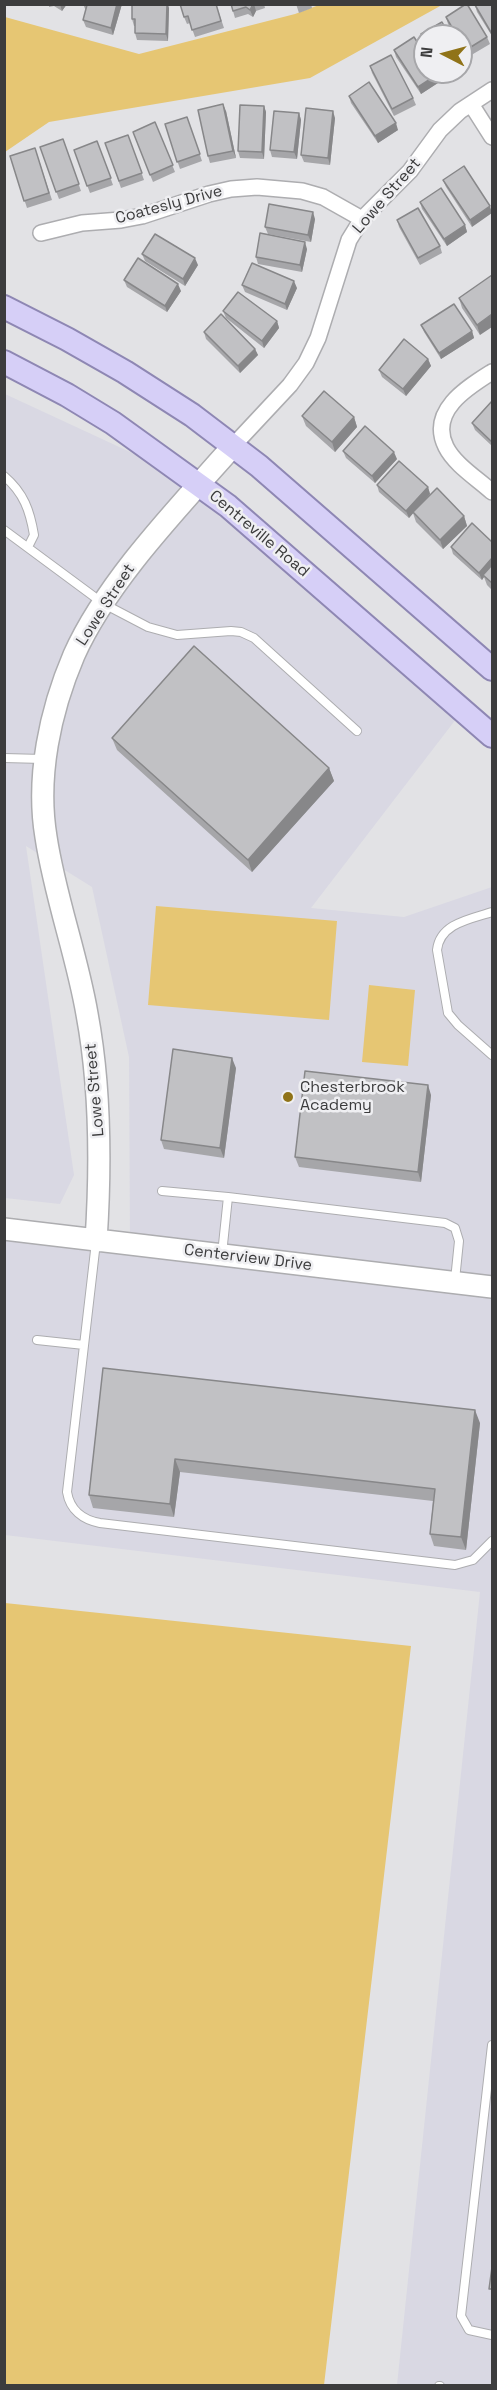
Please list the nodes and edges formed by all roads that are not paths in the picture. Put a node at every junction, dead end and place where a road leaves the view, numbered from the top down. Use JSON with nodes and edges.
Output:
{"nodes":[{"id":1,"x":492,"y":90,"type":"edge"},
{"id":2,"x":471,"y":104,"type":"junction"},
{"id":3,"x":492,"y":137,"type":"edge"},
{"id":4,"x":362,"y":219,"type":"junction"},
{"id":5,"x":41,"y":233,"type":"dead end"},
{"id":6,"x":4,"y":307,"type":"edge"},
{"id":7,"x":4,"y":362,"type":"edge"},
{"id":8,"x":492,"y":372,"type":"edge"},
{"id":9,"x":233,"y":446,"type":"junction"},
{"id":10,"x":4,"y":476,"type":"edge"},
{"id":11,"x":199,"y":484,"type":"junction"},
{"id":12,"x":492,"y":492,"type":"edge"},
{"id":13,"x":4,"y":530,"type":"edge"},
{"id":14,"x":28,"y":547,"type":"junction"},
{"id":15,"x":104,"y":604,"type":"junction"},
{"id":16,"x":484,"y":656,"type":"edge"},
{"id":17,"x":492,"y":669,"type":"edge"},
{"id":18,"x":357,"y":731,"type":"dead end"},
{"id":19,"x":492,"y":736,"type":"edge"},
{"id":20,"x":4,"y":758,"type":"edge"},
{"id":21,"x":45,"y":759,"type":"junction"},
{"id":22,"x":492,"y":912,"type":"edge"},
{"id":23,"x":492,"y":1055,"type":"edge"},
{"id":24,"x":162,"y":1191,"type":"dead end"},
{"id":25,"x":228,"y":1197,"type":"junction"},
{"id":26,"x":4,"y":1229,"type":"edge"},
{"id":27,"x":96,"y":1241,"type":"junction"},
{"id":28,"x":222,"y":1255,"type":"junction"},
{"id":29,"x":455,"y":1283,"type":"junction"},
{"id":30,"x":492,"y":1287,"type":"edge"},
{"id":31,"x":37,"y":1340,"type":"dead end"},
{"id":32,"x":84,"y":1345,"type":"junction"},
{"id":33,"x":492,"y":1541,"type":"edge"},
{"id":34,"x":492,"y":2045,"type":"edge"},
{"id":35,"x":492,"y":2335,"type":"edge"}],
"edges":[{"from":1,"to":2,"type":"street","name":"Lowe Street"},
{"from":2,"to":3,"type":"street"},
{"from":2,"to":4,"type":"street","name":"Lowe Street"},
{"from":4,"to":5,"type":"street","name":"Coatesly Drive"},
{"from":4,"to":9,"type":"street","name":"Lowe Street"},
{"from":6,"to":9,"type":"main road"},
{"from":7,"to":11,"type":"main road","name":"Centreville Road"},
{"from":8,"to":12,"type":"street"},
{"from":9,"to":11,"type":"street","name":"Lowe Street"},
{"from":9,"to":16,"type":"main road"},
{"from":10,"to":14,"type":"lane"},
{"from":11,"to":15,"type":"street","name":"Lowe Street"},
{"from":11,"to":19,"type":"main road","name":"Centreville Road"},
{"from":13,"to":14,"type":"lane"},
{"from":14,"to":15,"type":"lane"},
{"from":15,"to":18,"type":"lane"},
{"from":15,"to":21,"type":"street","name":"Lowe Street"},
{"from":16,"to":17,"type":"main road"},
{"from":20,"to":21,"type":"lane"},
{"from":21,"to":27,"type":"street","name":"Lowe Street"},
{"from":22,"to":23,"type":"lane"},
{"from":24,"to":25,"type":"lane"},
{"from":25,"to":28,"type":"lane"},
{"from":25,"to":29,"type":"lane"},
{"from":26,"to":27,"type":"street","name":"Centerview Drive"},
{"from":27,"to":28,"type":"street","name":"Centerview Drive"},
{"from":27,"to":32,"type":"lane"},
{"from":28,"to":29,"type":"street","name":"Centerview Drive"},
{"from":29,"to":30,"type":"street","name":"Centerview Drive"},
{"from":31,"to":32,"type":"lane"},
{"from":32,"to":33,"type":"lane"},
{"from":34,"to":35,"type":"lane"}]}
